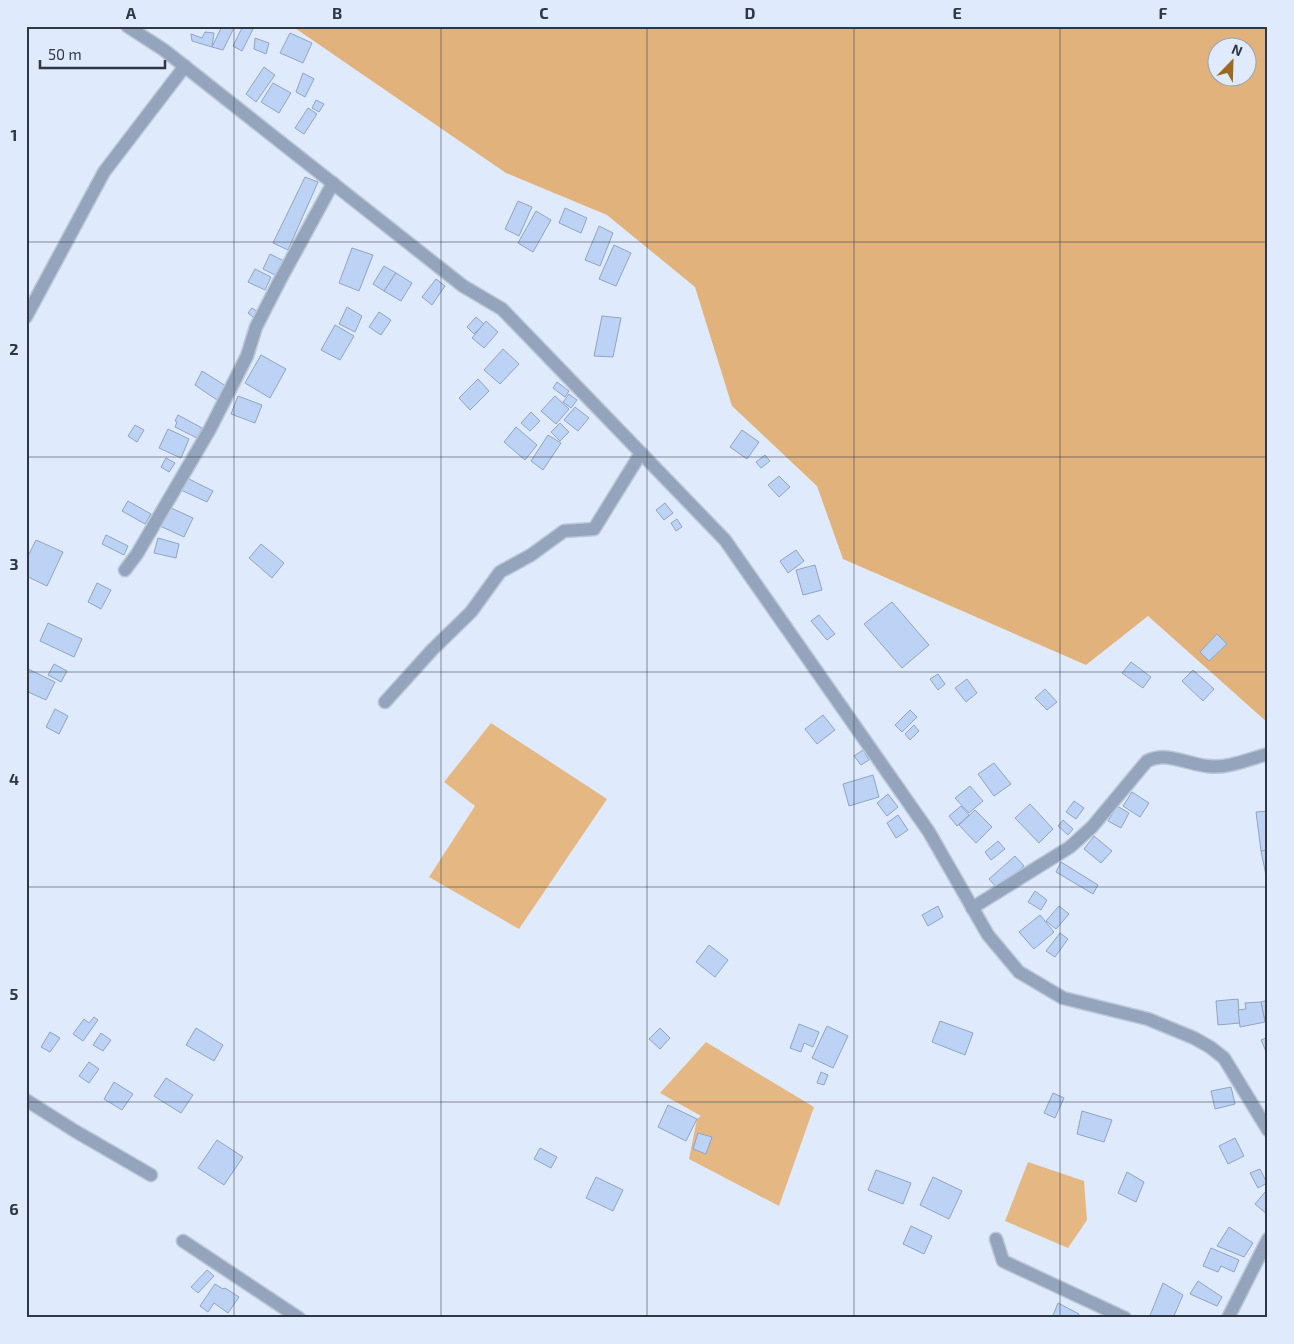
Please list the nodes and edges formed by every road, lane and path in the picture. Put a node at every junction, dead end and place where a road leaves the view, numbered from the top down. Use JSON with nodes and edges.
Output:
{"nodes":[{"id":1,"x":127,"y":26,"type":"edge"},
{"id":2,"x":184,"y":66,"type":"junction"},
{"id":3,"x":333,"y":183,"type":"junction"},
{"id":4,"x":26,"y":317,"type":"edge"},
{"id":5,"x":641,"y":453,"type":"junction"},
{"id":6,"x":125,"y":570,"type":"dead end"},
{"id":7,"x":385,"y":702,"type":"dead end"},
{"id":8,"x":1268,"y":754,"type":"edge"},
{"id":9,"x":972,"y":908,"type":"junction"},
{"id":10,"x":26,"y":1100,"type":"edge"},
{"id":11,"x":1268,"y":1130,"type":"edge"},
{"id":12,"x":151,"y":1175,"type":"dead end"},
{"id":13,"x":996,"y":1239,"type":"dead end"},
{"id":14,"x":1268,"y":1239,"type":"edge"},
{"id":15,"x":183,"y":1241,"type":"dead end"},
{"id":16,"x":299,"y":1318,"type":"edge"},
{"id":17,"x":1124,"y":1318,"type":"edge"},
{"id":18,"x":1228,"y":1318,"type":"edge"}],
"edges":[{"from":1,"to":2,"type":"street"},
{"from":2,"to":3,"type":"street"},
{"from":2,"to":4,"type":"street"},
{"from":3,"to":5,"type":"street"},
{"from":3,"to":6,"type":"street"},
{"from":5,"to":7,"type":"street"},
{"from":5,"to":9,"type":"street"},
{"from":8,"to":9,"type":"street"},
{"from":9,"to":11,"type":"street"},
{"from":10,"to":12,"type":"street"},
{"from":13,"to":17,"type":"street"},
{"from":14,"to":18,"type":"street"},
{"from":15,"to":16,"type":"street"}]}
